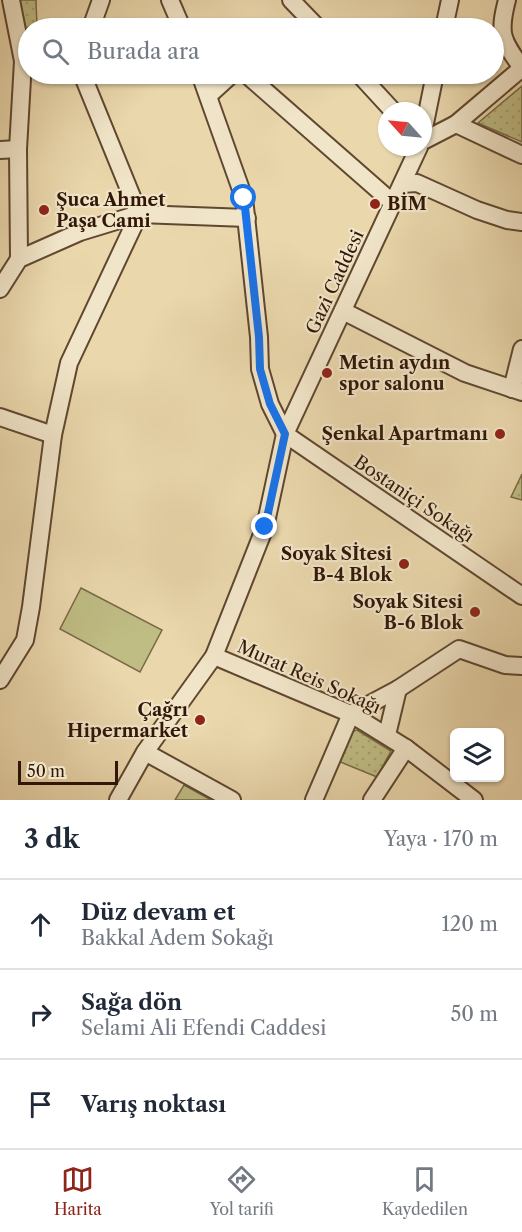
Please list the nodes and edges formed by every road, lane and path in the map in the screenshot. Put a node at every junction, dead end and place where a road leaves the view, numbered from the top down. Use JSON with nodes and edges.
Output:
{"nodes":[{"id":1,"x":11,"y":0,"type":"edge"},
{"id":2,"x":101,"y":0,"type":"edge"},
{"id":3,"x":170,"y":0,"type":"edge"},
{"id":4,"x":291,"y":0,"type":"edge"},
{"id":5,"x":450,"y":0,"type":"edge"},
{"id":6,"x":507,"y":0,"type":"edge"},
{"id":7,"x":95,"y":18,"type":"edge"},
{"id":8,"x":178,"y":18,"type":"edge"},
{"id":9,"x":308,"y":18,"type":"edge"},
{"id":10,"x":446,"y":18,"type":"edge"},
{"id":11,"x":504,"y":18,"type":"edge"},
{"id":12,"x":18,"y":29,"type":"edge"},
{"id":13,"x":504,"y":39,"type":"edge"},
{"id":14,"x":522,"y":68,"type":"edge"},
{"id":15,"x":504,"y":83,"type":"edge"},
{"id":16,"x":24,"y":84,"type":"edge"},
{"id":17,"x":86,"y":84,"type":"edge"},
{"id":18,"x":204,"y":84,"type":"edge"},
{"id":19,"x":220,"y":84,"type":"edge"},
{"id":20,"x":257,"y":84,"type":"edge"},
{"id":21,"x":368,"y":84,"type":"edge"},
{"id":22,"x":433,"y":84,"type":"edge"},
{"id":23,"x":503,"y":84,"type":"edge"},
{"id":24,"x":209,"y":94,"type":"junction"},
{"id":25,"x":385,"y":102,"type":"edge"},
{"id":26,"x":429,"y":102,"type":"edge"},
{"id":27,"x":456,"y":124,"type":"junction"},
{"id":28,"x":432,"y":136,"type":"edge"},
{"id":29,"x":18,"y":149,"type":"junction"},
{"id":30,"x":0,"y":150,"type":"edge"},
{"id":31,"x":522,"y":155,"type":"edge"},
{"id":32,"x":415,"y":156,"type":"edge"},
{"id":33,"x":402,"y":184,"type":"junction"},
{"id":34,"x":393,"y":203,"type":"junction"},
{"id":35,"x":139,"y":214,"type":"junction"},
{"id":36,"x":248,"y":218,"type":"junction"},
{"id":37,"x":522,"y":222,"type":"edge"},
{"id":38,"x":19,"y":259,"type":"junction"},
{"id":39,"x":0,"y":289,"type":"edge"},
{"id":40,"x":343,"y":311,"type":"junction"},
{"id":41,"x":522,"y":349,"type":"edge"},
{"id":42,"x":517,"y":391,"type":"edge"},
{"id":43,"x":0,"y":417,"type":"edge"},
{"id":44,"x":285,"y":434,"type":"junction"},
{"id":45,"x":53,"y":435,"type":"junction"},
{"id":46,"x":521,"y":594,"type":"edge"},
{"id":47,"x":214,"y":656,"type":"junction"},
{"id":48,"x":522,"y":666,"type":"edge"},
{"id":49,"x":0,"y":680,"type":"edge"},
{"id":50,"x":398,"y":689,"type":"junction"},
{"id":51,"x":351,"y":714,"type":"junction"},
{"id":52,"x":387,"y":735,"type":"junction"},
{"id":53,"x":406,"y":748,"type":"junction"},
{"id":54,"x":144,"y":752,"type":"junction"},
{"id":55,"x":118,"y":800,"type":"edge"},
{"id":56,"x":232,"y":800,"type":"edge"},
{"id":57,"x":314,"y":800,"type":"edge"},
{"id":58,"x":372,"y":800,"type":"edge"},
{"id":59,"x":474,"y":800,"type":"edge"}],
"edges":[{"from":1,"to":12,"type":"street"},
{"from":2,"to":7,"type":"street"},
{"from":3,"to":8,"type":"street"},
{"from":4,"to":9,"type":"street"},
{"from":5,"to":10,"type":"street"},
{"from":6,"to":11,"type":"street"},
{"from":13,"to":14,"type":"street"},
{"from":14,"to":15,"type":"street"},
{"from":16,"to":29,"type":"street"},
{"from":17,"to":35,"type":"street"},
{"from":18,"to":24,"type":"street"},
{"from":19,"to":24,"type":"street"},
{"from":20,"to":34,"type":"street"},
{"from":21,"to":25,"type":"street"},
{"from":22,"to":26,"type":"street"},
{"from":23,"to":27,"type":"street"},
{"from":24,"to":36,"type":"street"},
{"from":27,"to":28,"type":"street"},
{"from":27,"to":31,"type":"street"},
{"from":29,"to":30,"type":"street"},
{"from":29,"to":38,"type":"street"},
{"from":32,"to":33,"type":"street","name":"Gazi Caddesi"},
{"from":33,"to":34,"type":"street","name":"Gazi Caddesi"},
{"from":33,"to":37,"type":"street"},
{"from":34,"to":40,"type":"street","name":"Gazi Caddesi"},
{"from":35,"to":36,"type":"street"},
{"from":35,"to":38,"type":"street"},
{"from":35,"to":45,"type":"street"},
{"from":36,"to":44,"type":"street"},
{"from":38,"to":39,"type":"street"},
{"from":40,"to":42,"type":"street"},
{"from":40,"to":44,"type":"street","name":"Gazi Caddesi"},
{"from":41,"to":42,"type":"street"},
{"from":43,"to":45,"type":"street"},
{"from":44,"to":46,"type":"street","name":"Bostaniçi Sokağı"},
{"from":44,"to":47,"type":"street","name":"Gazi Caddesi"},
{"from":45,"to":49,"type":"street"},
{"from":47,"to":51,"type":"street","name":"Murat Reis Sokağı"},
{"from":47,"to":54,"type":"street","name":"Gazi Caddesi"},
{"from":48,"to":50,"type":"street"},
{"from":50,"to":51,"type":"street"},
{"from":50,"to":52,"type":"street"},
{"from":51,"to":52,"type":"street","name":"Murat Reis Sokağı"},
{"from":51,"to":57,"type":"street"},
{"from":52,"to":53,"type":"street","name":"Murat Reis Sokağı"},
{"from":53,"to":58,"type":"street"},
{"from":53,"to":59,"type":"street","name":"Murat Reis Sokağı"},
{"from":54,"to":55,"type":"street","name":"Gazi Caddesi"},
{"from":54,"to":56,"type":"street"}]}
